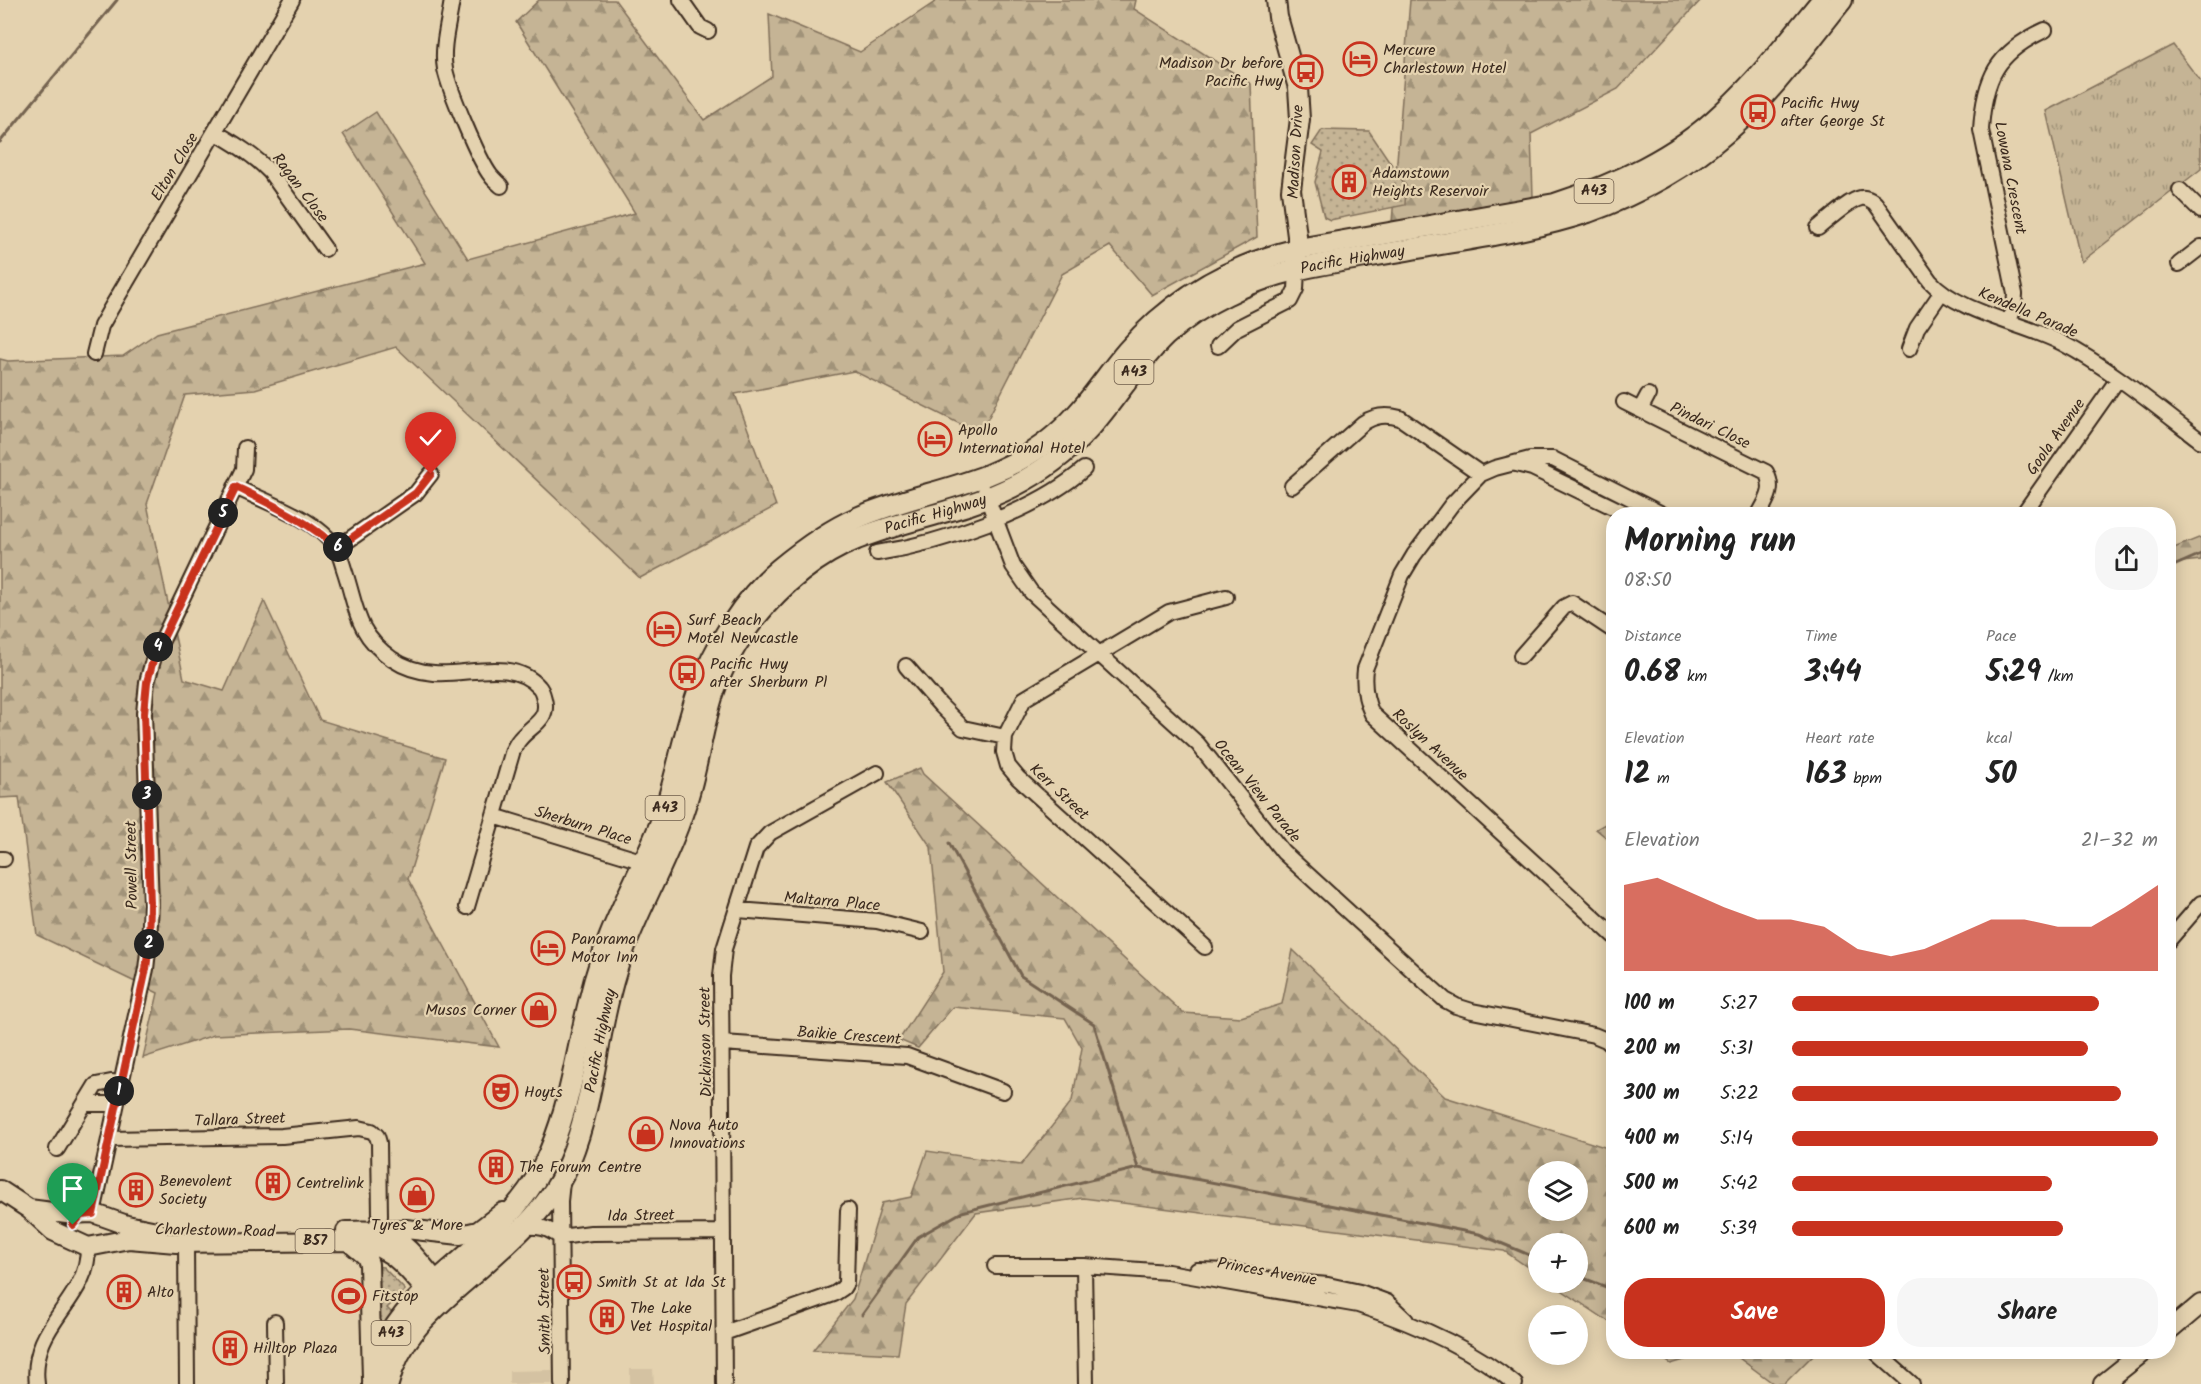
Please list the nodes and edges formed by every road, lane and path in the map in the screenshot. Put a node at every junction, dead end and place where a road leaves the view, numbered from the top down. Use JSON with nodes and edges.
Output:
{"nodes":[{"id":1,"x":292,"y":0,"type":"edge"},
{"id":2,"x":452,"y":0,"type":"edge"},
{"id":3,"x":681,"y":0,"type":"edge"},
{"id":4,"x":1276,"y":0,"type":"edge"},
{"id":5,"x":1822,"y":0,"type":"edge"},
{"id":6,"x":1842,"y":0,"type":"edge"},
{"id":7,"x":2045,"y":30,"type":"dead end"},
{"id":8,"x":708,"y":31,"type":"dead end"},
{"id":9,"x":215,"y":132,"type":"junction"},
{"id":10,"x":501,"y":186,"type":"dead end"},
{"id":11,"x":2180,"y":190,"type":"dead end"},
{"id":12,"x":2201,"y":211,"type":"edge"},
{"id":13,"x":1818,"y":228,"type":"dead end"},
{"id":14,"x":2201,"y":247,"type":"edge"},
{"id":15,"x":325,"y":249,"type":"dead end"},
{"id":16,"x":1298,"y":249,"type":"junction"},
{"id":17,"x":2178,"y":264,"type":"dead end"},
{"id":18,"x":1297,"y":270,"type":"junction"},
{"id":19,"x":1941,"y":293,"type":"junction"},
{"id":20,"x":2009,"y":321,"type":"junction"},
{"id":21,"x":1218,"y":346,"type":"dead end"},
{"id":22,"x":1909,"y":349,"type":"dead end"},
{"id":23,"x":94,"y":354,"type":"dead end"},
{"id":24,"x":2118,"y":379,"type":"junction"},
{"id":25,"x":1648,"y":395,"type":"dead end"},
{"id":26,"x":1624,"y":402,"type":"dead end"},
{"id":27,"x":1640,"y":410,"type":"junction"},
{"id":28,"x":2200,"y":438,"type":"edge"},
{"id":29,"x":245,"y":448,"type":"dead end"},
{"id":30,"x":1511,"y":462,"type":"junction"},
{"id":31,"x":1084,"y":469,"type":"dead end"},
{"id":32,"x":431,"y":474,"type":"dead end"},
{"id":33,"x":1481,"y":474,"type":"junction"},
{"id":34,"x":980,"y":479,"type":"junction"},
{"id":35,"x":1292,"y":486,"type":"dead end"},
{"id":36,"x":236,"y":487,"type":"junction"},
{"id":37,"x":987,"y":499,"type":"junction"},
{"id":38,"x":1613,"y":507,"type":"edge"},
{"id":39,"x":1648,"y":507,"type":"edge"},
{"id":40,"x":1762,"y":507,"type":"edge"},
{"id":41,"x":2028,"y":507,"type":"edge"},
{"id":42,"x":996,"y":520,"type":"junction"},
{"id":43,"x":337,"y":548,"type":"junction"},
{"id":44,"x":877,"y":553,"type":"dead end"},
{"id":45,"x":1226,"y":597,"type":"dead end"},
{"id":46,"x":1606,"y":626,"type":"edge"},
{"id":47,"x":1099,"y":654,"type":"junction"},
{"id":48,"x":1521,"y":656,"type":"dead end"},
{"id":49,"x":906,"y":666,"type":"dead end"},
{"id":50,"x":1005,"y":737,"type":"junction"},
{"id":51,"x":877,"y":773,"type":"dead end"},
{"id":52,"x":494,"y":816,"type":"junction"},
{"id":53,"x":652,"y":865,"type":"junction"},
{"id":54,"x":2201,"y":903,"type":"edge"},
{"id":55,"x":467,"y":906,"type":"dead end"},
{"id":56,"x":738,"y":910,"type":"junction"},
{"id":57,"x":1606,"y":929,"type":"edge"},
{"id":58,"x":922,"y":932,"type":"dead end"},
{"id":59,"x":2176,"y":932,"type":"edge"},
{"id":60,"x":1205,"y":946,"type":"dead end"},
{"id":61,"x":1606,"y":1040,"type":"edge"},
{"id":62,"x":723,"y":1043,"type":"junction"},
{"id":63,"x":121,"y":1083,"type":"junction"},
{"id":64,"x":1003,"y":1091,"type":"dead end"},
{"id":65,"x":85,"y":1104,"type":"junction"},
{"id":66,"x":116,"y":1104,"type":"junction"},
{"id":67,"x":109,"y":1139,"type":"junction"},
{"id":68,"x":57,"y":1149,"type":"dead end"},
{"id":69,"x":564,"y":1174,"type":"junction"},
{"id":70,"x":0,"y":1190,"type":"edge"},
{"id":71,"x":523,"y":1198,"type":"junction"},
{"id":72,"x":29,"y":1209,"type":"junction"},
{"id":73,"x":849,"y":1210,"type":"dead end"},
{"id":74,"x":94,"y":1215,"type":"junction"},
{"id":75,"x":377,"y":1223,"type":"junction"},
{"id":76,"x":522,"y":1227,"type":"junction"},
{"id":77,"x":723,"y":1232,"type":"junction"},
{"id":78,"x":560,"y":1237,"type":"junction"},
{"id":79,"x":348,"y":1241,"type":"junction"},
{"id":80,"x":186,"y":1243,"type":"junction"},
{"id":81,"x":88,"y":1244,"type":"junction"},
{"id":82,"x":995,"y":1266,"type":"dead end"},
{"id":83,"x":1084,"y":1266,"type":"junction"},
{"id":84,"x":437,"y":1293,"type":"junction"},
{"id":85,"x":2201,"y":1304,"type":"edge"},
{"id":86,"x":275,"y":1322,"type":"dead end"},
{"id":87,"x":2176,"y":1325,"type":"edge"},
{"id":88,"x":724,"y":1333,"type":"junction"},
{"id":89,"x":1884,"y":1359,"type":"edge"},
{"id":90,"x":2134,"y":1359,"type":"edge"},
{"id":91,"x":37,"y":1384,"type":"edge"},
{"id":92,"x":187,"y":1384,"type":"edge"},
{"id":93,"x":276,"y":1384,"type":"edge"},
{"id":94,"x":373,"y":1384,"type":"edge"},
{"id":95,"x":388,"y":1384,"type":"edge"},
{"id":96,"x":562,"y":1384,"type":"edge"},
{"id":97,"x":724,"y":1384,"type":"edge"},
{"id":98,"x":1086,"y":1384,"type":"edge"},
{"id":99,"x":1515,"y":1384,"type":"edge"},
{"id":100,"x":1912,"y":1384,"type":"edge"},
{"id":101,"x":2103,"y":1384,"type":"edge"}],
"edges":[{"from":1,"to":9,"type":"street","name":"Elton Close"},
{"from":2,"to":10,"type":"street"},
{"from":3,"to":8,"type":"street"},
{"from":4,"to":16,"type":"main road","name":"Madison Drive"},
{"from":5,"to":16,"type":"highway","name":"Pacific Highway","number":"A43"},
{"from":6,"to":18,"type":"highway","name":"Pacific Highway","number":"A43"},
{"from":7,"to":20,"type":"street","name":"Lowana Crescent"},
{"from":9,"to":15,"type":"street","name":"Ragan Close"},
{"from":9,"to":23,"type":"street","name":"Elton Close"},
{"from":11,"to":12,"type":"street"},
{"from":13,"to":19,"type":"street","name":"Kendella Parade"},
{"from":14,"to":17,"type":"street"},
{"from":16,"to":18,"type":"main road","name":"Madison Drive"},
{"from":16,"to":34,"type":"highway","name":"Pacific Highway","number":"A43"},
{"from":18,"to":21,"type":"street"},
{"from":18,"to":37,"type":"highway","name":"Pacific Highway","number":"A43"},
{"from":19,"to":20,"type":"street","name":"Kendella Parade"},
{"from":19,"to":22,"type":"street"},
{"from":20,"to":24,"type":"street","name":"Kendella Parade"},
{"from":24,"to":28,"type":"street","name":"Kendella Parade"},
{"from":24,"to":41,"type":"street","name":"Goola Avenue"},
{"from":25,"to":27,"type":"street"},
{"from":26,"to":27,"type":"street","name":"Pindari Close"},
{"from":27,"to":40,"type":"street","name":"Pindari Close"},
{"from":29,"to":36,"type":"street","name":"Powell Street"},
{"from":30,"to":33,"type":"street","name":"Roslyn Avenue"},
{"from":30,"to":38,"type":"street"},
{"from":30,"to":39,"type":"street","name":"Roslyn Avenue"},
{"from":31,"to":42,"type":"street","name":"Pacific Highway"},
{"from":32,"to":43,"type":"street"},
{"from":33,"to":35,"type":"street"},
{"from":33,"to":57,"type":"street","name":"Roslyn Avenue"},
{"from":34,"to":37,"type":"street","name":"Ocean View Parade"},
{"from":34,"to":53,"type":"highway","name":"Pacific Highway","number":"A43"},
{"from":36,"to":43,"type":"street"},
{"from":36,"to":63,"type":"street","name":"Powell Street"},
{"from":37,"to":42,"type":"street","name":"Ocean View Parade"},
{"from":37,"to":53,"type":"highway","name":"Pacific Highway","number":"A43"},
{"from":42,"to":44,"type":"street","name":"Pacific Highway"},
{"from":42,"to":47,"type":"street","name":"Ocean View Parade"},
{"from":43,"to":52,"type":"street"},
{"from":45,"to":47,"type":"street"},
{"from":46,"to":48,"type":"street"},
{"from":47,"to":50,"type":"street"},
{"from":47,"to":61,"type":"street","name":"Ocean View Parade"},
{"from":49,"to":50,"type":"street"},
{"from":50,"to":60,"type":"street","name":"Kerr Street"},
{"from":51,"to":56,"type":"street","name":"Dickinson Street"},
{"from":52,"to":53,"type":"street","name":"Sherburn Place"},
{"from":52,"to":55,"type":"street"},
{"from":53,"to":69,"type":"highway","name":"Pacific Highway","number":"A43"},
{"from":53,"to":71,"type":"highway","name":"Pacific Highway","number":"A43"},
{"from":54,"to":59,"type":"street"},
{"from":56,"to":58,"type":"street","name":"Maltarra Place"},
{"from":56,"to":62,"type":"street","name":"Dickinson Street"},
{"from":62,"to":64,"type":"street","name":"Baikie Crescent"},
{"from":62,"to":77,"type":"street","name":"Dickinson Street"},
{"from":63,"to":65,"type":"street"},
{"from":63,"to":66,"type":"street","name":"Powell Street"},
{"from":65,"to":66,"type":"street"},
{"from":65,"to":68,"type":"street"},
{"from":66,"to":67,"type":"street","name":"Powell Street"},
{"from":67,"to":74,"type":"street","name":"Powell Street"},
{"from":67,"to":75,"type":"street","name":"Tallara Street"},
{"from":69,"to":76,"type":"highway","name":"Pacific Highway","number":"A43"},
{"from":69,"to":78,"type":"street","name":"Smith Street"},
{"from":70,"to":72,"type":"main road","name":"Charlestown Road","number":"B57"},
{"from":71,"to":75,"type":"main road"},
{"from":71,"to":84,"type":"highway","name":"Pacific Highway","number":"A43"},
{"from":72,"to":74,"type":"main road","name":"Charlestown Road","number":"B57"},
{"from":72,"to":81,"type":"main road","name":"Charlestown Road","number":"B57"},
{"from":73,"to":88,"type":"street"},
{"from":74,"to":75,"type":"main road","name":"Charlestown Road","number":"B57"},
{"from":74,"to":81,"type":"main road"},
{"from":74,"to":81,"type":"main road"},
{"from":75,"to":84,"type":"main road","name":"Charlestown Road","number":"B57"},
{"from":76,"to":78,"type":"street"},
{"from":76,"to":84,"type":"highway","name":"Pacific Highway","number":"A43"},
{"from":77,"to":78,"type":"street","name":"Ida Street"},
{"from":77,"to":88,"type":"street","name":"Dickinson Street"},
{"from":78,"to":96,"type":"street","name":"Smith Street"},
{"from":79,"to":80,"type":"main road","name":"Charlestown Road","number":"B57"},
{"from":79,"to":84,"type":"main road","name":"Charlestown Road","number":"B57"},
{"from":79,"to":94,"type":"main road"},
{"from":80,"to":81,"type":"main road","name":"Charlestown Road","number":"B57"},
{"from":80,"to":92,"type":"street"},
{"from":81,"to":91,"type":"street"},
{"from":82,"to":83,"type":"street","name":"Princes Avenue"},
{"from":83,"to":98,"type":"street"},
{"from":83,"to":99,"type":"street","name":"Princes Avenue"},
{"from":84,"to":94,"type":"highway","name":"Pacific Highway","number":"A43"},
{"from":84,"to":95,"type":"highway","name":"Pacific Highway","number":"A43"},
{"from":85,"to":87,"type":"main road"},
{"from":86,"to":93,"type":"street"},
{"from":88,"to":97,"type":"street","name":"Dickinson Street"},
{"from":89,"to":100,"type":"street"},
{"from":90,"to":101,"type":"main road"}]}
